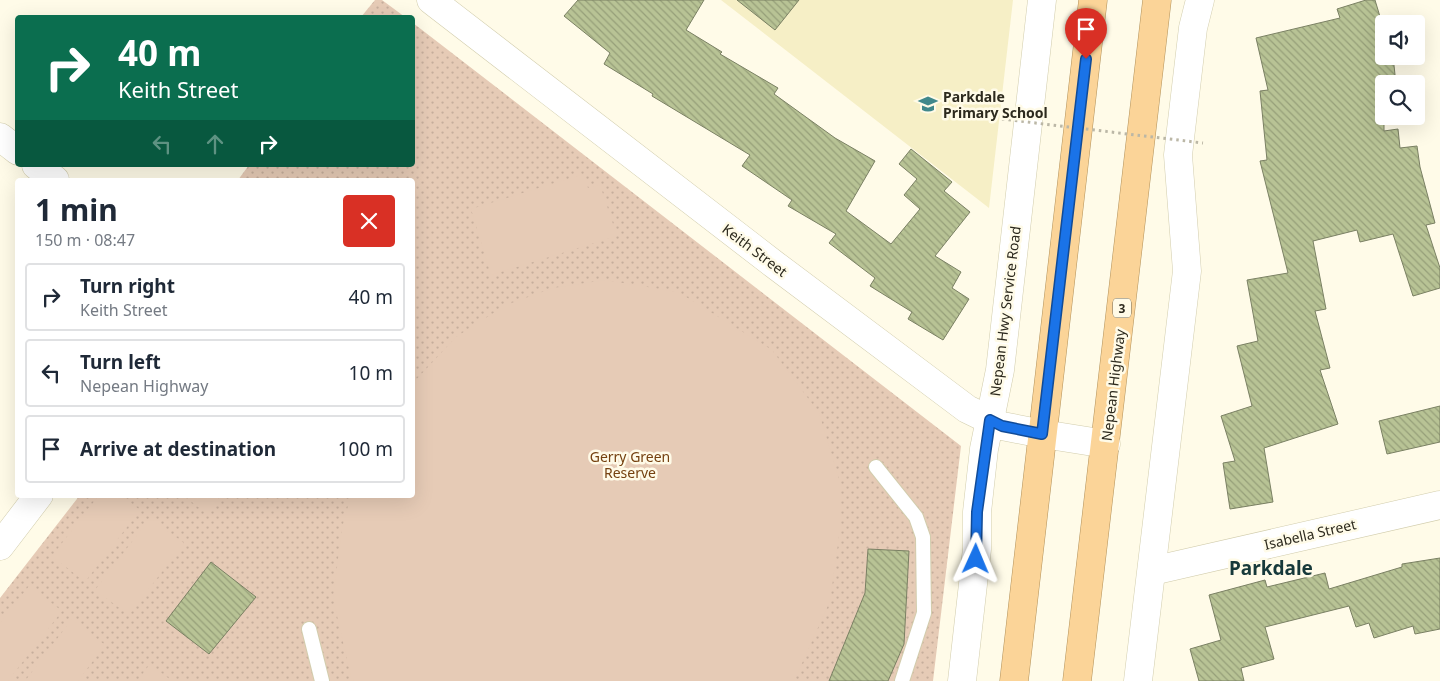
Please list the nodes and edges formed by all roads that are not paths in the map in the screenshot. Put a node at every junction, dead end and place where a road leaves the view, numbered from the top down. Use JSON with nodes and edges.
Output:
{"nodes":[{"id":1,"x":431,"y":0,"type":"edge"},
{"id":2,"x":1042,"y":0,"type":"edge"},
{"id":3,"x":1094,"y":0,"type":"edge"},
{"id":4,"x":1157,"y":0,"type":"edge"},
{"id":5,"x":1200,"y":0,"type":"edge"},
{"id":6,"x":0,"y":137,"type":"edge"},
{"id":7,"x":15,"y":149,"type":"edge"},
{"id":8,"x":39,"y":167,"type":"edge"},
{"id":9,"x":52,"y":178,"type":"edge"},
{"id":10,"x":990,"y":420,"type":"junction"},
{"id":11,"x":1042,"y":434,"type":"junction"},
{"id":12,"x":1106,"y":444,"type":"junction"},
{"id":13,"x":876,"y":467,"type":"dead end"},
{"id":14,"x":37,"y":498,"type":"edge"},
{"id":15,"x":1440,"y":505,"type":"edge"},
{"id":16,"x":0,"y":546,"type":"edge"},
{"id":17,"x":1152,"y":571,"type":"junction"},
{"id":18,"x":309,"y":629,"type":"dead end"},
{"id":19,"x":322,"y":681,"type":"edge"},
{"id":20,"x":902,"y":681,"type":"edge"},
{"id":21,"x":962,"y":681,"type":"edge"},
{"id":22,"x":1014,"y":681,"type":"edge"},
{"id":23,"x":1077,"y":681,"type":"edge"},
{"id":24,"x":1138,"y":681,"type":"edge"}],
"edges":[{"from":1,"to":10,"type":"street","name":"Keith Street"},
{"from":2,"to":10,"type":"street","name":"Nepean Hwy Service Road"},
{"from":3,"to":11,"type":"highway"},
{"from":4,"to":12,"type":"highway","name":"Nepean Highway","number":"3"},
{"from":5,"to":17,"type":"street"},
{"from":6,"to":7,"type":"street"},
{"from":8,"to":9,"type":"street"},
{"from":10,"to":11,"type":"street","name":"Keith Street"},
{"from":10,"to":21,"type":"street","name":"Nepean Hwy Service Road"},
{"from":11,"to":12,"type":"street","name":"Keith Street"},
{"from":11,"to":22,"type":"highway"},
{"from":12,"to":23,"type":"highway","name":"Nepean Highway","number":"3"},
{"from":13,"to":20,"type":"lane"},
{"from":14,"to":16,"type":"street"},
{"from":15,"to":17,"type":"street","name":"Isabella Street"},
{"from":17,"to":24,"type":"street"},
{"from":18,"to":19,"type":"lane"}]}
